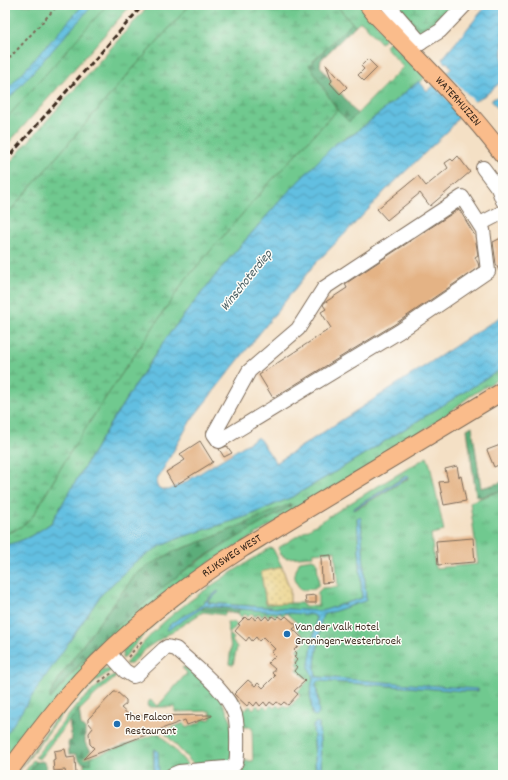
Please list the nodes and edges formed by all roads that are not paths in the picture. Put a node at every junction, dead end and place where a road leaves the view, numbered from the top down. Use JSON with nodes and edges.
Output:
{"nodes":[{"id":1,"x":368,"y":5,"type":"edge"},
{"id":2,"x":388,"y":5,"type":"edge"},
{"id":3,"x":465,"y":5,"type":"edge"},
{"id":4,"x":415,"y":46,"type":"junction"},
{"id":5,"x":503,"y":155,"type":"edge"},
{"id":6,"x":483,"y":168,"type":"dead end"},
{"id":7,"x":503,"y":201,"type":"edge"},
{"id":8,"x":503,"y":212,"type":"edge"},
{"id":9,"x":480,"y":224,"type":"junction"},
{"id":10,"x":503,"y":390,"type":"edge"},
{"id":11,"x":108,"y":652,"type":"junction"},
{"id":12,"x":6,"y":775,"type":"edge"},
{"id":13,"x":172,"y":775,"type":"edge"}],
"edges":[{"from":1,"to":4,"type":"main road","name":"WATERHUIZEN"},
{"from":2,"to":4,"type":"street","name":"WATERHUIZEN"},
{"from":3,"to":4,"type":"street"},
{"from":4,"to":5,"type":"main road","name":"WATERHUIZEN"},
{"from":6,"to":7,"type":"street"},
{"from":8,"to":9,"type":"street"},
{"from":9,"to":9,"type":"street"},
{"from":10,"to":11,"type":"main road","name":"RIJKSWEG WEST"},
{"from":11,"to":12,"type":"main road","name":"RIJKSWEG WEST"},
{"from":11,"to":13,"type":"street"}]}
